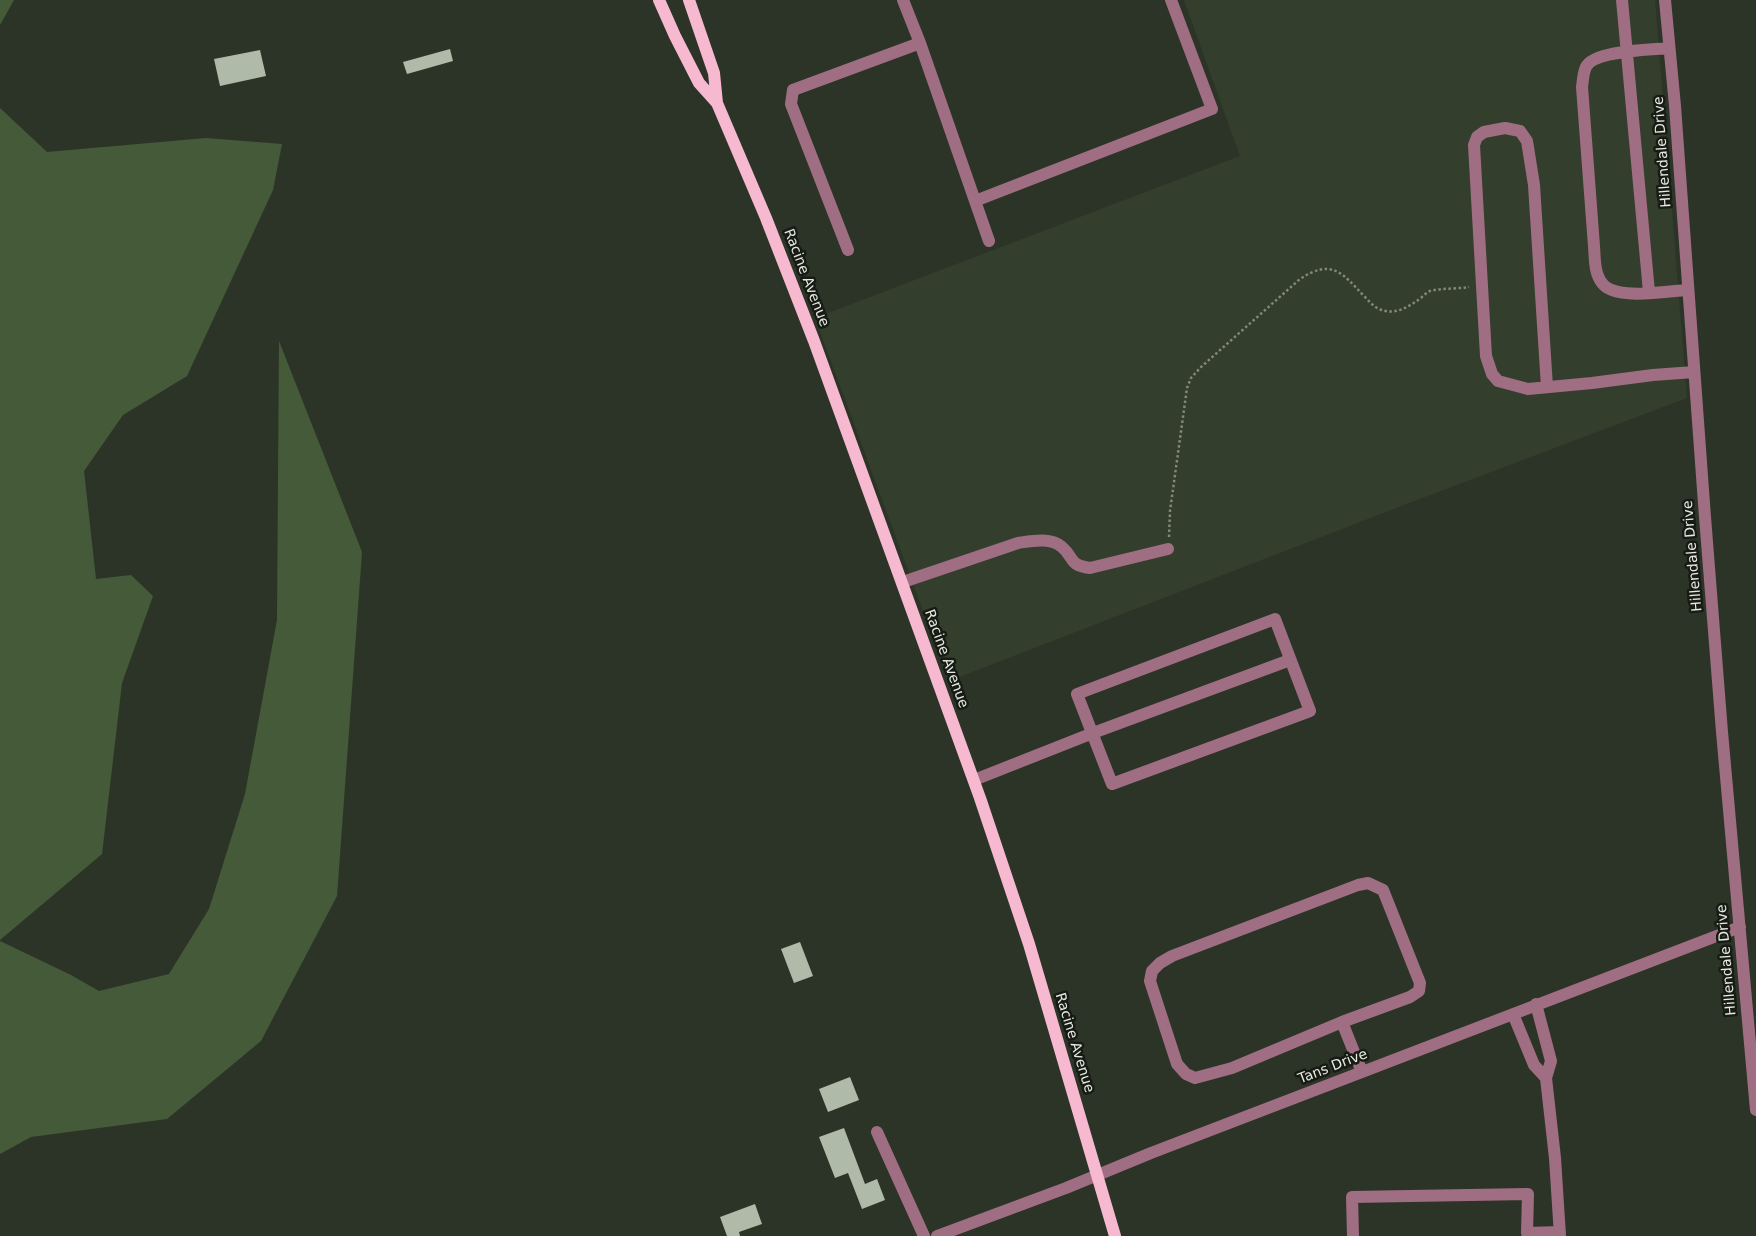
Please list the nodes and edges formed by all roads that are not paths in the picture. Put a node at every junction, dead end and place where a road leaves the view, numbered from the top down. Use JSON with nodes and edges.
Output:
{"nodes":[{"id":1,"x":659,"y":0,"type":"edge"},
{"id":2,"x":689,"y":0,"type":"edge"},
{"id":3,"x":903,"y":0,"type":"edge"},
{"id":4,"x":1171,"y":0,"type":"edge"},
{"id":5,"x":1622,"y":0,"type":"edge"},
{"id":6,"x":1665,"y":0,"type":"edge"},
{"id":7,"x":920,"y":43,"type":"junction"},
{"id":8,"x":1669,"y":48,"type":"junction"},
{"id":9,"x":1626,"y":52,"type":"junction"},
{"id":10,"x":716,"y":103,"type":"junction"},
{"id":11,"x":975,"y":201,"type":"junction"},
{"id":12,"x":989,"y":241,"type":"dead end"},
{"id":13,"x":848,"y":250,"type":"dead end"},
{"id":14,"x":1688,"y":290,"type":"junction"},
{"id":15,"x":1649,"y":292,"type":"junction"},
{"id":16,"x":1694,"y":372,"type":"junction"},
{"id":17,"x":1547,"y":387,"type":"junction"},
{"id":18,"x":1168,"y":549,"type":"road end"},
{"id":19,"x":903,"y":582,"type":"junction"},
{"id":20,"x":1290,"y":660,"type":"junction"},
{"id":21,"x":1093,"y":733,"type":"junction"},
{"id":22,"x":974,"y":780,"type":"junction"},
{"id":23,"x":1740,"y":927,"type":"junction"},
{"id":24,"x":1536,"y":1004,"type":"junction"},
{"id":25,"x":1512,"y":1014,"type":"junction"},
{"id":26,"x":1342,"y":1022,"type":"junction"},
{"id":27,"x":1362,"y":1072,"type":"junction"},
{"id":28,"x":1546,"y":1078,"type":"junction"},
{"id":29,"x":1756,"y":1110,"type":"edge"},
{"id":30,"x":877,"y":1132,"type":"dead end"},
{"id":31,"x":1098,"y":1174,"type":"junction"},
{"id":32,"x":1560,"y":1234,"type":"edge"},
{"id":33,"x":924,"y":1236,"type":"edge"},
{"id":34,"x":937,"y":1236,"type":"edge"},
{"id":35,"x":1115,"y":1236,"type":"edge"},
{"id":36,"x":1353,"y":1236,"type":"edge"}],
"edges":[{"from":1,"to":10,"type":"main road"},
{"from":2,"to":10,"type":"main road"},
{"from":3,"to":7,"type":"street"},
{"from":4,"to":11,"type":"street"},
{"from":5,"to":9,"type":"street"},
{"from":6,"to":8,"type":"street","name":"Hillendale Drive"},
{"from":7,"to":11,"type":"street"},
{"from":7,"to":13,"type":"street"},
{"from":8,"to":9,"type":"street"},
{"from":8,"to":14,"type":"street","name":"Hillendale Drive"},
{"from":9,"to":15,"type":"street"},
{"from":9,"to":15,"type":"street"},
{"from":10,"to":19,"type":"main road","name":"Racine Avenue"},
{"from":11,"to":12,"type":"street"},
{"from":14,"to":15,"type":"street"},
{"from":14,"to":16,"type":"street","name":"Hillendale Drive"},
{"from":16,"to":17,"type":"street"},
{"from":16,"to":23,"type":"street","name":"Hillendale Drive"},
{"from":17,"to":17,"type":"street"},
{"from":18,"to":19,"type":"street"},
{"from":19,"to":22,"type":"main road","name":"Racine Avenue"},
{"from":20,"to":21,"type":"street"},
{"from":20,"to":21,"type":"street"},
{"from":20,"to":21,"type":"street"},
{"from":21,"to":22,"type":"street"},
{"from":22,"to":31,"type":"main road","name":"Racine Avenue"},
{"from":23,"to":24,"type":"street","name":"Tans Drive"},
{"from":23,"to":29,"type":"street","name":"Hillendale Drive"},
{"from":24,"to":25,"type":"street","name":"Tans Drive"},
{"from":24,"to":28,"type":"street"},
{"from":25,"to":27,"type":"street","name":"Tans Drive"},
{"from":25,"to":28,"type":"street"},
{"from":26,"to":26,"type":"street"},
{"from":26,"to":27,"type":"street"},
{"from":27,"to":31,"type":"street","name":"Tans Drive"},
{"from":28,"to":32,"type":"street"},
{"from":30,"to":33,"type":"street"},
{"from":31,"to":34,"type":"street","name":"Tans Drive"},
{"from":31,"to":35,"type":"main road","name":"Racine Avenue"},
{"from":32,"to":36,"type":"street"}]}
